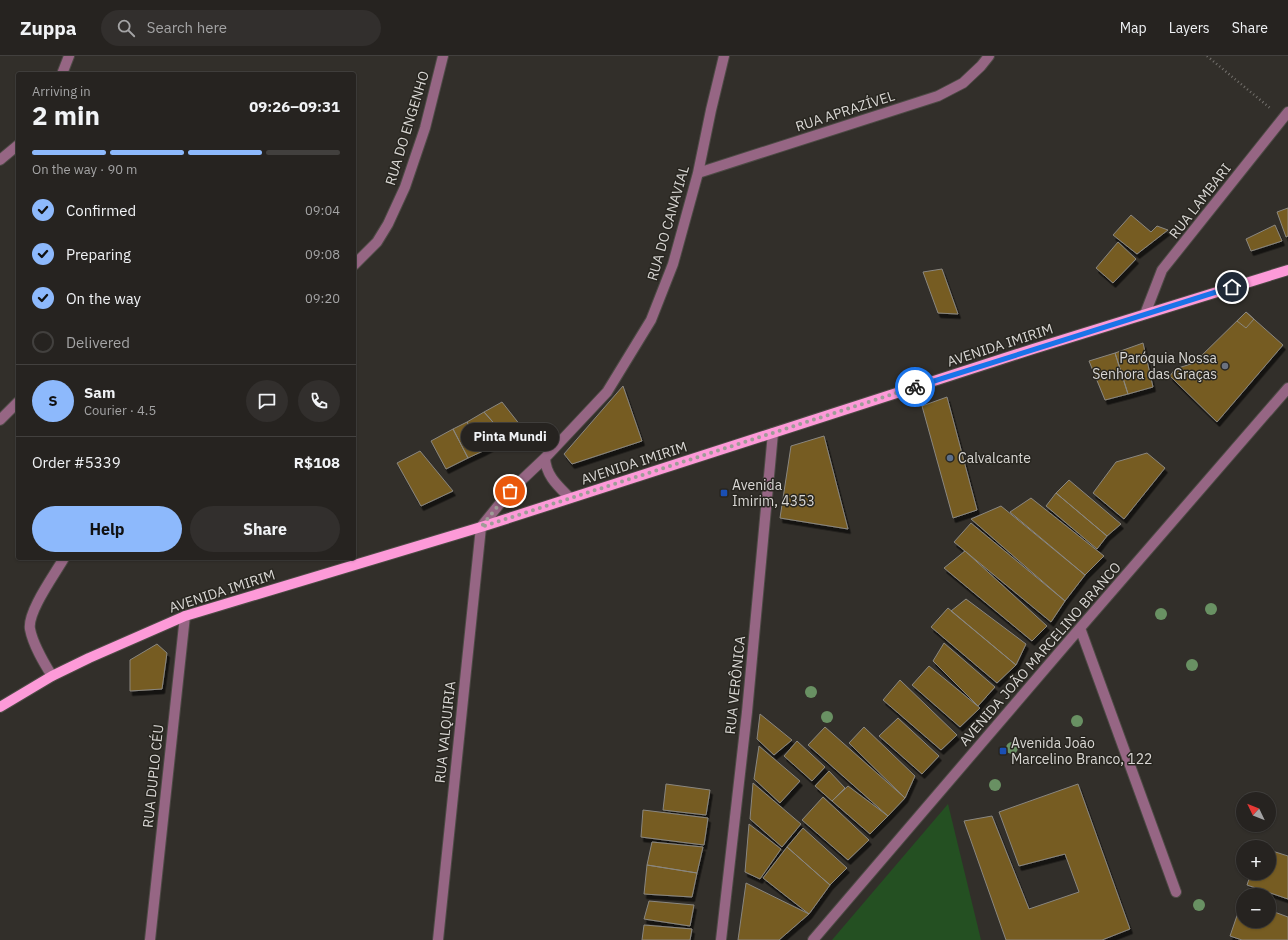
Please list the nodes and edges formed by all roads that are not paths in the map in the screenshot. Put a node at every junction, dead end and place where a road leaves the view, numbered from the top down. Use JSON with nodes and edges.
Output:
{"nodes":[{"id":1,"x":69,"y":56,"type":"edge"},
{"id":2,"x":443,"y":56,"type":"edge"},
{"id":3,"x":724,"y":56,"type":"edge"},
{"id":4,"x":989,"y":56,"type":"edge"},
{"id":5,"x":63,"y":72,"type":"edge"},
{"id":6,"x":1285,"y":115,"type":"edge"},
{"id":7,"x":16,"y":147,"type":"edge"},
{"id":8,"x":0,"y":160,"type":"edge"},
{"id":9,"x":698,"y":174,"type":"junction"},
{"id":10,"x":356,"y":262,"type":"edge"},
{"id":11,"x":1288,"y":270,"type":"edge"},
{"id":12,"x":1145,"y":314,"type":"junction"},
{"id":13,"x":1288,"y":388,"type":"edge"},
{"id":14,"x":16,"y":404,"type":"edge"},
{"id":15,"x":0,"y":420,"type":"edge"},
{"id":16,"x":773,"y":433,"type":"junction"},
{"id":17,"x":545,"y":458,"type":"junction"},
{"id":18,"x":570,"y":498,"type":"junction"},
{"id":19,"x":481,"y":527,"type":"junction"},
{"id":20,"x":63,"y":560,"type":"edge"},
{"id":21,"x":185,"y":616,"type":"junction"},
{"id":22,"x":1080,"y":628,"type":"junction"},
{"id":23,"x":52,"y":676,"type":"junction"},
{"id":24,"x":0,"y":707,"type":"edge"},
{"id":25,"x":1176,"y":892,"type":"dead end"},
{"id":26,"x":150,"y":940,"type":"edge"},
{"id":27,"x":438,"y":940,"type":"edge"},
{"id":28,"x":721,"y":940,"type":"edge"},
{"id":29,"x":813,"y":940,"type":"edge"}],
"edges":[{"from":1,"to":5,"type":"street"},
{"from":2,"to":10,"type":"street","name":"RUA DO ENGENHO"},
{"from":3,"to":9,"type":"street","name":"RUA DO CANAVIAL"},
{"from":4,"to":9,"type":"street","name":"RUA APRAZÍVEL"},
{"from":6,"to":12,"type":"street","name":"RUA LAMBARI"},
{"from":7,"to":8,"type":"street"},
{"from":9,"to":17,"type":"street","name":"RUA DO CANAVIAL"},
{"from":11,"to":12,"type":"main road","name":"AVENIDA IMIRIM"},
{"from":12,"to":16,"type":"main road","name":"AVENIDA IMIRIM"},
{"from":13,"to":22,"type":"street","name":"AVENIDA JOÃO MARCELINO BRANCO"},
{"from":14,"to":15,"type":"street"},
{"from":16,"to":18,"type":"main road","name":"AVENIDA IMIRIM"},
{"from":16,"to":28,"type":"street","name":"RUA VERÔNICA"},
{"from":17,"to":18,"type":"street"},
{"from":17,"to":19,"type":"street","name":"RUA DO CANAVIAL"},
{"from":18,"to":19,"type":"main road","name":"AVENIDA IMIRIM"},
{"from":19,"to":21,"type":"main road","name":"AVENIDA IMIRIM"},
{"from":19,"to":27,"type":"street","name":"RUA VALQUIRIA"},
{"from":20,"to":23,"type":"street"},
{"from":21,"to":23,"type":"main road","name":"AVENIDA IMIRIM"},
{"from":21,"to":26,"type":"street","name":"RUA DUPLO CÉU"},
{"from":22,"to":25,"type":"street"},
{"from":22,"to":29,"type":"street","name":"AVENIDA JOÃO MARCELINO BRANCO"},
{"from":23,"to":24,"type":"main road","name":"AVENIDA IMIRIM"}]}
